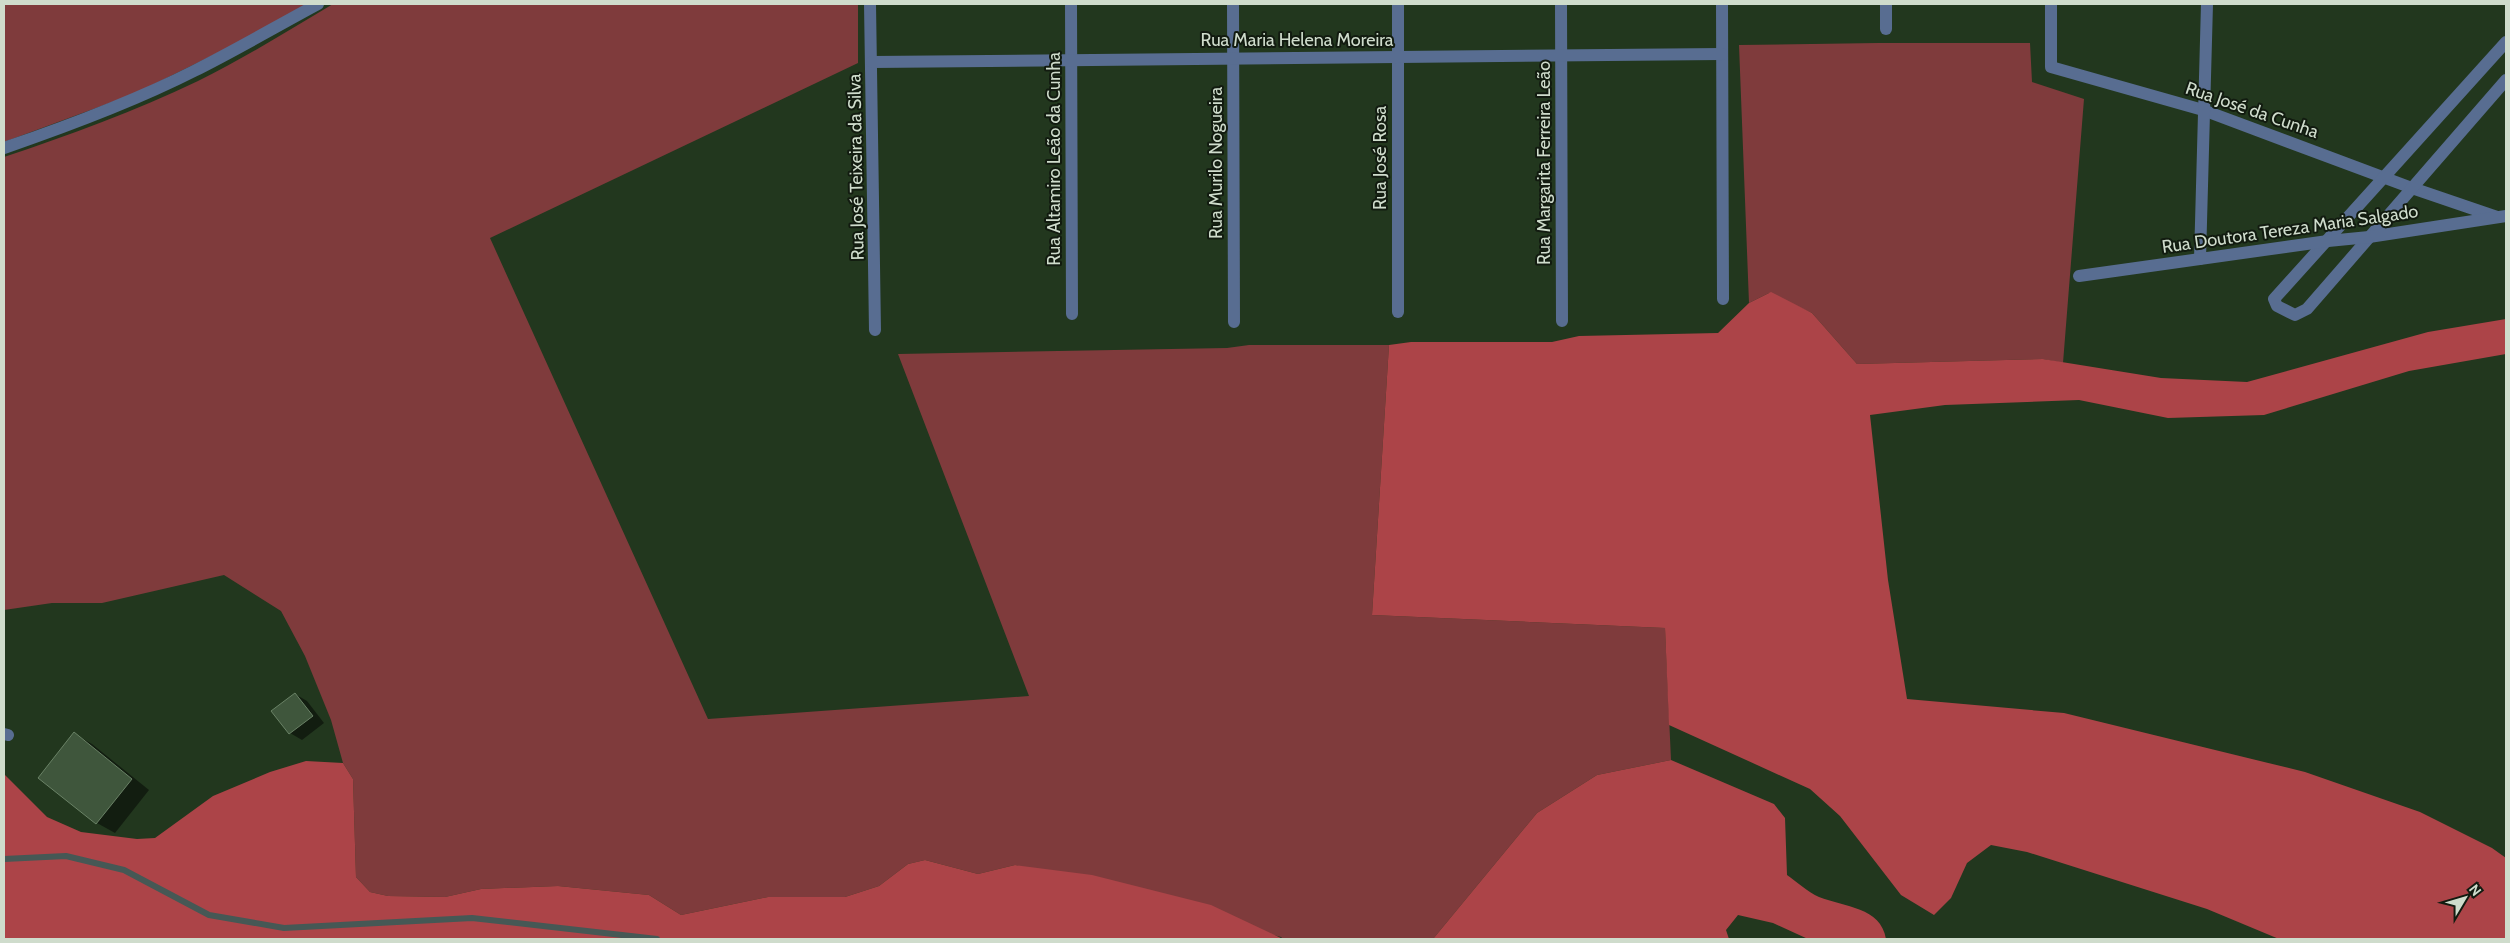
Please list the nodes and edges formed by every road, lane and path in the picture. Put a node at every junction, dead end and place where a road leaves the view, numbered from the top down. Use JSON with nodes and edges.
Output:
{"nodes":[{"id":1,"x":318,"y":4,"type":"edge"},
{"id":2,"x":870,"y":4,"type":"edge"},
{"id":3,"x":1071,"y":4,"type":"edge"},
{"id":4,"x":1233,"y":4,"type":"edge"},
{"id":5,"x":1398,"y":4,"type":"edge"},
{"id":6,"x":1561,"y":4,"type":"edge"},
{"id":7,"x":1722,"y":4,"type":"edge"},
{"id":8,"x":1886,"y":4,"type":"edge"},
{"id":9,"x":2051,"y":4,"type":"edge"},
{"id":10,"x":2207,"y":4,"type":"edge"},
{"id":11,"x":1886,"y":29,"type":"dead end"},
{"id":12,"x":2506,"y":42,"type":"edge"},
{"id":13,"x":1722,"y":54,"type":"junction"},
{"id":14,"x":1561,"y":55,"type":"junction"},
{"id":15,"x":1233,"y":57,"type":"junction"},
{"id":16,"x":1397,"y":58,"type":"junction"},
{"id":17,"x":1072,"y":59,"type":"junction"},
{"id":18,"x":872,"y":62,"type":"junction"},
{"id":19,"x":2506,"y":80,"type":"edge"},
{"id":20,"x":2203,"y":110,"type":"junction"},
{"id":21,"x":4,"y":148,"type":"edge"},
{"id":22,"x":2386,"y":177,"type":"junction"},
{"id":23,"x":2412,"y":188,"type":"junction"},
{"id":24,"x":2502,"y":216,"type":"edge"},
{"id":25,"x":2369,"y":237,"type":"junction"},
{"id":26,"x":2328,"y":241,"type":"junction"},
{"id":27,"x":2200,"y":259,"type":"junction"},
{"id":28,"x":2079,"y":276,"type":"dead end"},
{"id":29,"x":1723,"y":299,"type":"dead end"},
{"id":30,"x":1398,"y":312,"type":"dead end"},
{"id":31,"x":1072,"y":314,"type":"dead end"},
{"id":32,"x":1562,"y":321,"type":"dead end"},
{"id":33,"x":1234,"y":322,"type":"dead end"},
{"id":34,"x":875,"y":330,"type":"dead end"}],
"edges":[{"from":1,"to":21,"type":"street"},
{"from":2,"to":18,"type":"street","name":"Rua José Teixeira da Silva"},
{"from":3,"to":17,"type":"street","name":"Rua Altamiro Leão da Cunha"},
{"from":4,"to":15,"type":"street","name":"Rua Murilo Nogueira"},
{"from":5,"to":16,"type":"street","name":"Rua José Rosa"},
{"from":6,"to":14,"type":"street","name":"Rua Margarita Ferreira Leão"},
{"from":7,"to":13,"type":"street"},
{"from":8,"to":11,"type":"street"},
{"from":9,"to":20,"type":"street","name":"Rua José da Cunha"},
{"from":10,"to":20,"type":"street"},
{"from":12,"to":22,"type":"street"},
{"from":13,"to":14,"type":"street","name":"Rua Maria Helena Moreira"},
{"from":13,"to":29,"type":"street"},
{"from":14,"to":16,"type":"street","name":"Rua Maria Helena Moreira"},
{"from":14,"to":32,"type":"street","name":"Rua Margarita Ferreira Leão"},
{"from":15,"to":16,"type":"street","name":"Rua Maria Helena Moreira"},
{"from":15,"to":17,"type":"street","name":"Rua Maria Helena Moreira"},
{"from":15,"to":33,"type":"street","name":"Rua Murilo Nogueira"},
{"from":16,"to":30,"type":"street","name":"Rua José Rosa"},
{"from":17,"to":18,"type":"street","name":"Rua Maria Helena Moreira"},
{"from":17,"to":31,"type":"street","name":"Rua Altamiro Leão da Cunha"},
{"from":18,"to":34,"type":"street","name":"Rua José Teixeira da Silva"},
{"from":19,"to":23,"type":"street"},
{"from":20,"to":22,"type":"street","name":"Rua José da Cunha"},
{"from":20,"to":27,"type":"street"},
{"from":22,"to":23,"type":"street","name":"Rua José da Cunha"},
{"from":22,"to":26,"type":"street"},
{"from":23,"to":24,"type":"street","name":"Rua José da Cunha"},
{"from":23,"to":25,"type":"street"},
{"from":24,"to":25,"type":"street","name":"Rua Doutora Tereza Maria Salgado"},
{"from":25,"to":26,"type":"street","name":"Rua Doutora Tereza Maria Salgado"},
{"from":25,"to":26,"type":"street"},
{"from":26,"to":27,"type":"street","name":"Rua Doutora Tereza Maria Salgado"},
{"from":27,"to":28,"type":"street","name":"Rua Doutora Tereza Maria Salgado"}]}
